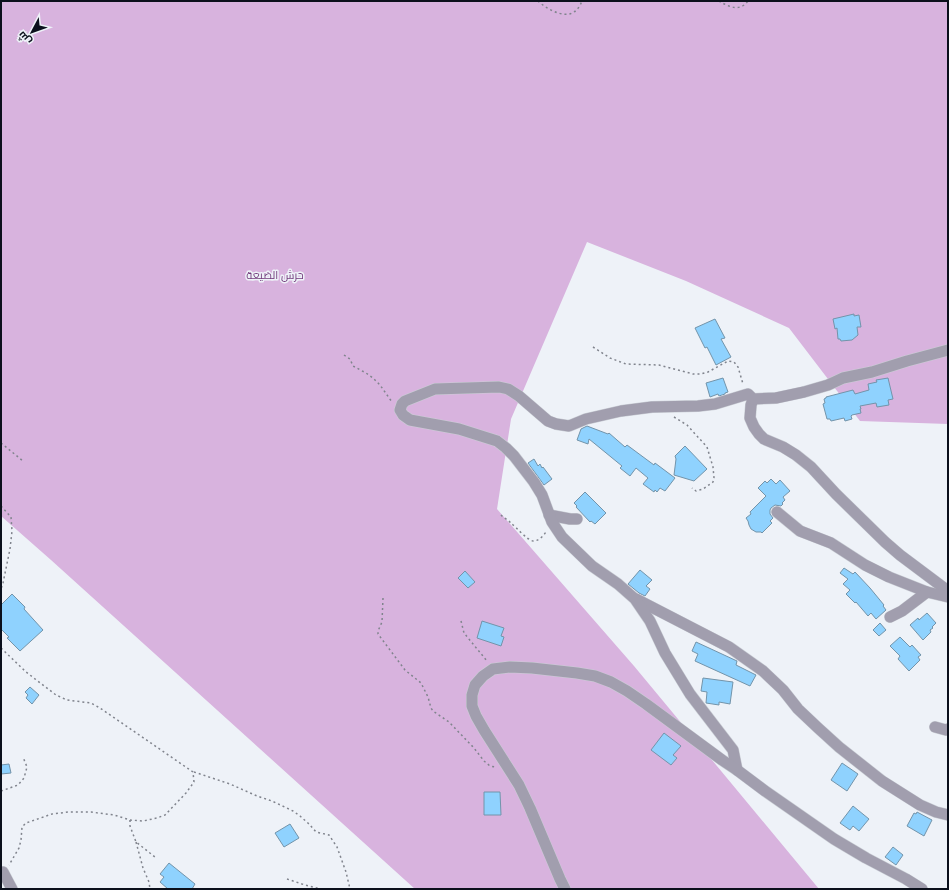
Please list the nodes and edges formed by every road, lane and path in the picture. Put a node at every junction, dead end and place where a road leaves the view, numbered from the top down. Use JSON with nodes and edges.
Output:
{"nodes":[{"id":1,"x":538,"y":1,"type":"edge"},
{"id":2,"x":582,"y":1,"type":"edge"},
{"id":3,"x":719,"y":1,"type":"edge"},
{"id":4,"x":748,"y":1,"type":"edge"},
{"id":5,"x":593,"y":347,"type":"dead end"},
{"id":6,"x":948,"y":350,"type":"edge"},
{"id":7,"x":344,"y":355,"type":"dead end"},
{"id":8,"x":750,"y":397,"type":"junction"},
{"id":9,"x":400,"y":410,"type":"junction"},
{"id":10,"x":673,"y":416,"type":"dead end"},
{"id":11,"x":1,"y":443,"type":"edge"},
{"id":12,"x":23,"y":461,"type":"dead end"},
{"id":13,"x":692,"y":488,"type":"dead end"},
{"id":14,"x":1,"y":506,"type":"edge"},
{"id":15,"x":777,"y":512,"type":"dead end"},
{"id":16,"x":501,"y":515,"type":"dead end"},
{"id":17,"x":551,"y":518,"type":"junction"},
{"id":18,"x":577,"y":519,"type":"dead end"},
{"id":19,"x":1,"y":580,"type":"edge"},
{"id":20,"x":3,"y":583,"type":"junction"},
{"id":21,"x":1,"y":588,"type":"edge"},
{"id":22,"x":948,"y":591,"type":"edge"},
{"id":23,"x":927,"y":592,"type":"junction"},
{"id":24,"x":948,"y":597,"type":"edge"},
{"id":25,"x":383,"y":598,"type":"dead end"},
{"id":26,"x":635,"y":598,"type":"junction"},
{"id":27,"x":890,"y":617,"type":"dead end"},
{"id":28,"x":461,"y":621,"type":"dead end"},
{"id":29,"x":1,"y":648,"type":"edge"},
{"id":30,"x":493,"y":669,"type":"junction"},
{"id":31,"x":935,"y":727,"type":"dead end"},
{"id":32,"x":948,"y":728,"type":"edge"},
{"id":33,"x":23,"y":756,"type":"dead end"},
{"id":34,"x":508,"y":769,"type":"junction"},
{"id":35,"x":737,"y":770,"type":"junction"},
{"id":36,"x":193,"y":772,"type":"junction"},
{"id":37,"x":1,"y":792,"type":"edge"},
{"id":38,"x":948,"y":815,"type":"edge"},
{"id":39,"x":130,"y":820,"type":"junction"},
{"id":40,"x":136,"y":842,"type":"junction"},
{"id":41,"x":155,"y":857,"type":"dead end"},
{"id":42,"x":3,"y":872,"type":"joint"},
{"id":43,"x":287,"y":879,"type":"dead end"},
{"id":44,"x":12,"y":889,"type":"edge"},
{"id":45,"x":150,"y":889,"type":"edge"},
{"id":46,"x":321,"y":889,"type":"edge"},
{"id":47,"x":350,"y":889,"type":"edge"},
{"id":48,"x":565,"y":889,"type":"edge"},
{"id":49,"x":922,"y":889,"type":"edge"}],
"edges":[{"from":1,"to":2,"type":"path"},
{"from":3,"to":4,"type":"path"},
{"from":5,"to":8,"type":"path"},
{"from":6,"to":8,"type":"street"},
{"from":7,"to":9,"type":"path"},
{"from":8,"to":9,"type":"street"},
{"from":8,"to":22,"type":"street"},
{"from":9,"to":17,"type":"street"},
{"from":10,"to":13,"type":"path"},
{"from":11,"to":12,"type":"path"},
{"from":14,"to":20,"type":"path"},
{"from":15,"to":23,"type":"street"},
{"from":16,"to":17,"type":"path"},
{"from":17,"to":18,"type":"street"},
{"from":17,"to":26,"type":"street"},
{"from":19,"to":20,"type":"path"},
{"from":20,"to":21,"type":"path"},
{"from":23,"to":24,"type":"street"},
{"from":23,"to":27,"type":"street"},
{"from":25,"to":34,"type":"path"},
{"from":26,"to":35,"type":"street"},
{"from":26,"to":38,"type":"street"},
{"from":28,"to":30,"type":"path"},
{"from":29,"to":36,"type":"path"},
{"from":30,"to":34,"type":"street"},
{"from":30,"to":35,"type":"street"},
{"from":31,"to":32,"type":"street"},
{"from":33,"to":37,"type":"path"},
{"from":34,"to":48,"type":"street"},
{"from":35,"to":49,"type":"street"},
{"from":36,"to":39,"type":"path"},
{"from":36,"to":47,"type":"path"},
{"from":39,"to":40,"type":"path"},
{"from":39,"to":42,"type":"path"},
{"from":40,"to":41,"type":"path"},
{"from":40,"to":45,"type":"path"},
{"from":42,"to":44,"type":"street"},
{"from":43,"to":46,"type":"path"}]}
